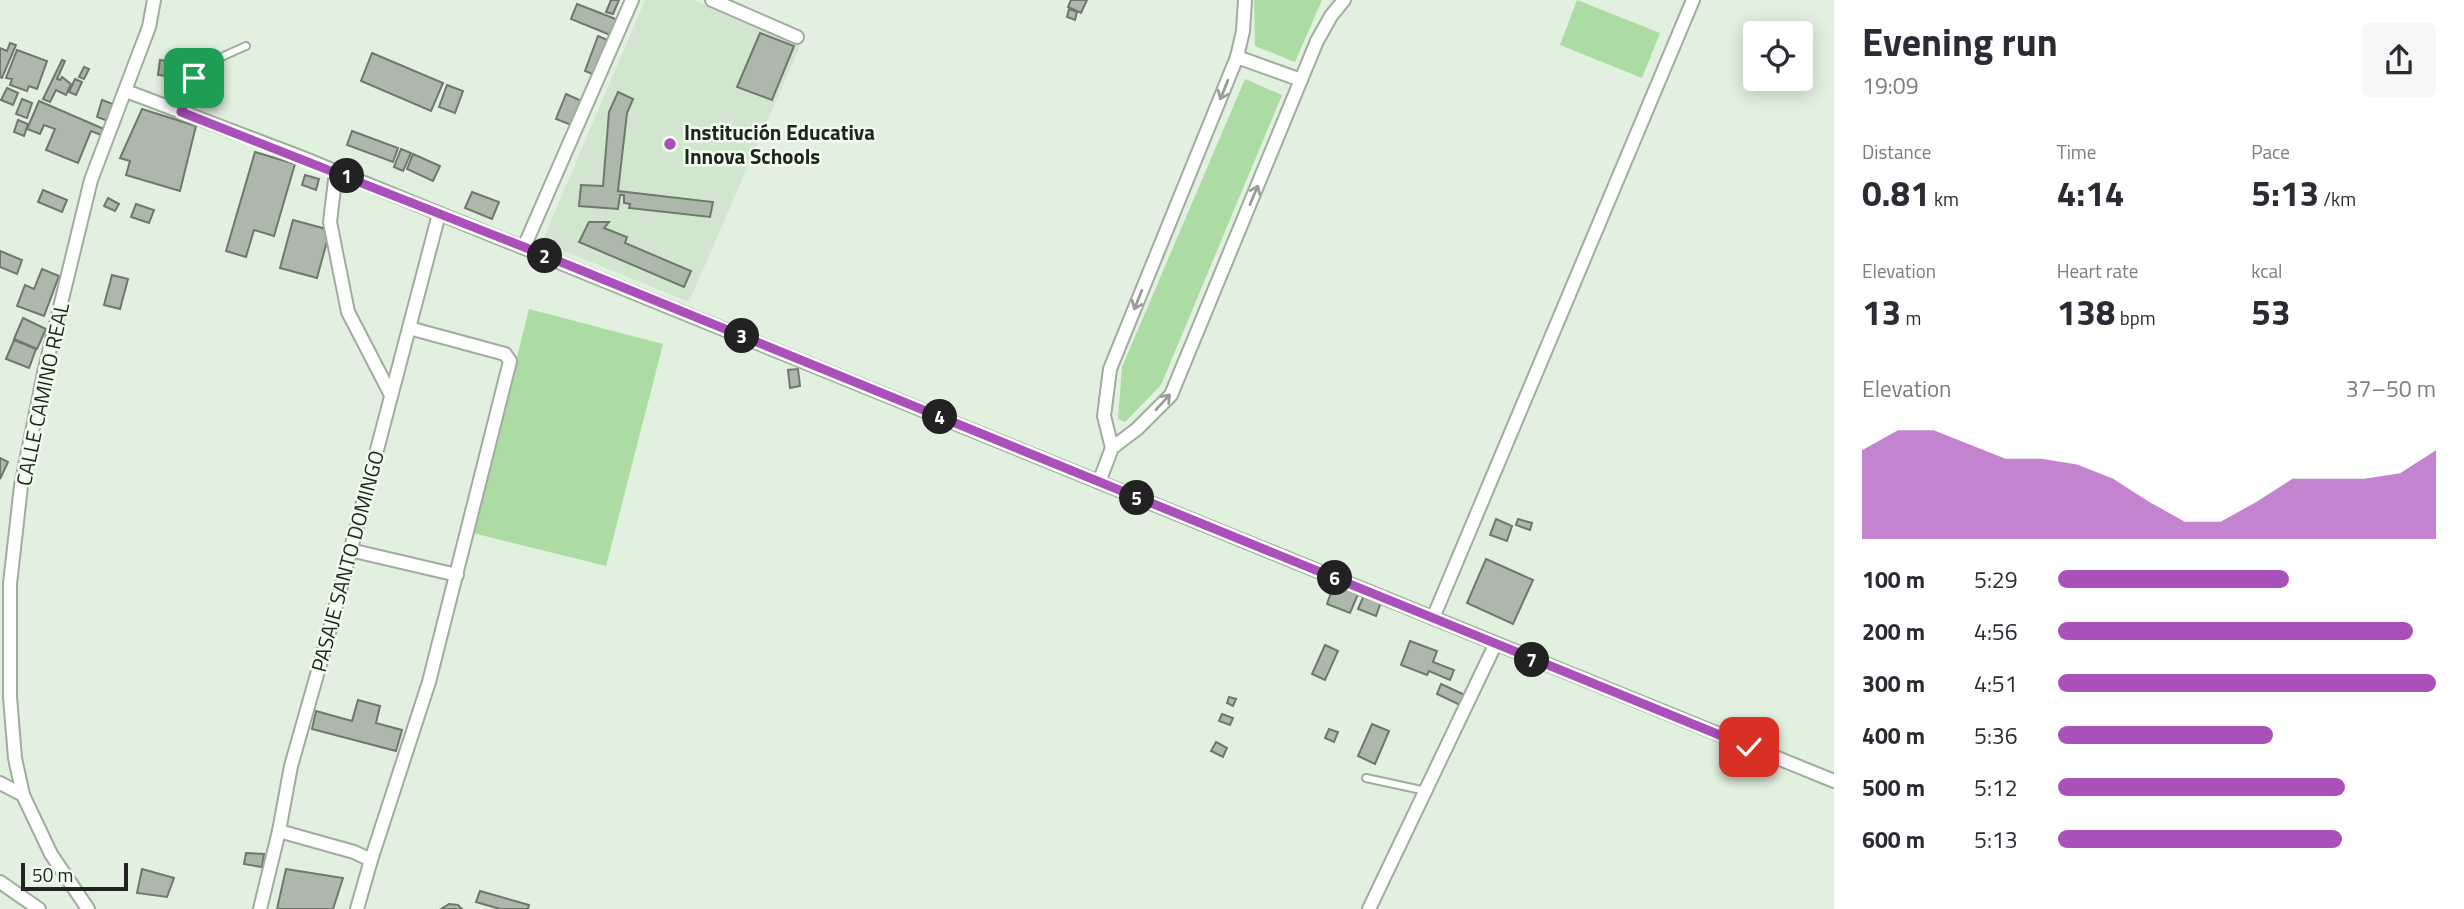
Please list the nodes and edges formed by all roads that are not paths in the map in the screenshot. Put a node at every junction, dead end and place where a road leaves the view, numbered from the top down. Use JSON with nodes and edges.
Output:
{"nodes":[{"id":1,"x":154,"y":0,"type":"edge"},
{"id":2,"x":632,"y":0,"type":"edge"},
{"id":3,"x":1245,"y":0,"type":"edge"},
{"id":4,"x":1344,"y":0,"type":"edge"},
{"id":5,"x":1693,"y":0,"type":"edge"},
{"id":6,"x":718,"y":1,"type":"edge"},
{"id":7,"x":797,"y":37,"type":"dead end"},
{"id":8,"x":246,"y":46,"type":"dead end"},
{"id":9,"x":1237,"y":57,"type":"junction"},
{"id":10,"x":1301,"y":80,"type":"junction"},
{"id":11,"x":126,"y":91,"type":"junction"},
{"id":12,"x":181,"y":112,"type":"junction"},
{"id":13,"x":336,"y":172,"type":"junction"},
{"id":14,"x":439,"y":214,"type":"junction"},
{"id":15,"x":524,"y":247,"type":"junction"},
{"id":16,"x":409,"y":328,"type":"junction"},
{"id":17,"x":391,"y":395,"type":"junction"},
{"id":18,"x":1112,"y":447,"type":"junction"},
{"id":19,"x":1099,"y":482,"type":"junction"},
{"id":20,"x":350,"y":550,"type":"junction"},
{"id":21,"x":457,"y":575,"type":"junction"},
{"id":22,"x":5,"y":590,"type":"edge"},
{"id":23,"x":1433,"y":618,"type":"junction"},
{"id":24,"x":1495,"y":645,"type":"junction"},
{"id":25,"x":1366,"y":778,"type":"dead end"},
{"id":26,"x":1834,"y":781,"type":"edge"},
{"id":27,"x":0,"y":783,"type":"edge"},
{"id":28,"x":1426,"y":790,"type":"junction"},
{"id":29,"x":23,"y":795,"type":"junction"},
{"id":30,"x":279,"y":831,"type":"junction"},
{"id":31,"x":371,"y":860,"type":"junction"},
{"id":32,"x":0,"y":882,"type":"edge"},
{"id":33,"x":39,"y":909,"type":"edge"},
{"id":34,"x":88,"y":909,"type":"edge"},
{"id":35,"x":260,"y":909,"type":"edge"},
{"id":36,"x":357,"y":909,"type":"edge"},
{"id":37,"x":1369,"y":909,"type":"edge"}],
"edges":[{"from":1,"to":11,"type":"street","name":"CALLE CAMINO REAL"},
{"from":2,"to":15,"type":"street"},
{"from":3,"to":9,"type":"street"},
{"from":4,"to":10,"type":"street"},
{"from":5,"to":23,"type":"street"},
{"from":6,"to":7,"type":"street"},
{"from":8,"to":12,"type":"lane"},
{"from":9,"to":10,"type":"street"},
{"from":9,"to":18,"type":"street","one_way":true},
{"from":18,"to":10,"type":"street","one_way":true},
{"from":11,"to":12,"type":"street"},
{"from":11,"to":22,"type":"street","name":"CALLE CAMINO REAL"},
{"from":12,"to":13,"type":"street"},
{"from":13,"to":14,"type":"street"},
{"from":13,"to":17,"type":"street"},
{"from":14,"to":15,"type":"street"},
{"from":14,"to":16,"type":"street","name":"PASAJE SANTO DOMINGO"},
{"from":15,"to":19,"type":"street"},
{"from":16,"to":17,"type":"street","name":"PASAJE SANTO DOMINGO"},
{"from":16,"to":21,"type":"street"},
{"from":17,"to":20,"type":"street","name":"PASAJE SANTO DOMINGO"},
{"from":18,"to":19,"type":"street"},
{"from":19,"to":23,"type":"street"},
{"from":20,"to":21,"type":"street"},
{"from":20,"to":30,"type":"street","name":"PASAJE SANTO DOMINGO"},
{"from":21,"to":31,"type":"street"},
{"from":22,"to":29,"type":"street","name":"CALLE CAMINO REAL"},
{"from":23,"to":24,"type":"street"},
{"from":24,"to":26,"type":"street"},
{"from":24,"to":28,"type":"street"},
{"from":25,"to":28,"type":"lane"},
{"from":27,"to":29,"type":"street"},
{"from":28,"to":37,"type":"street"},
{"from":29,"to":34,"type":"street","name":"CALLE CAMINO REAL"},
{"from":30,"to":31,"type":"street"},
{"from":30,"to":35,"type":"street","name":"PASAJE SANTO DOMINGO"},
{"from":31,"to":36,"type":"street"},
{"from":32,"to":33,"type":"street"}]}
